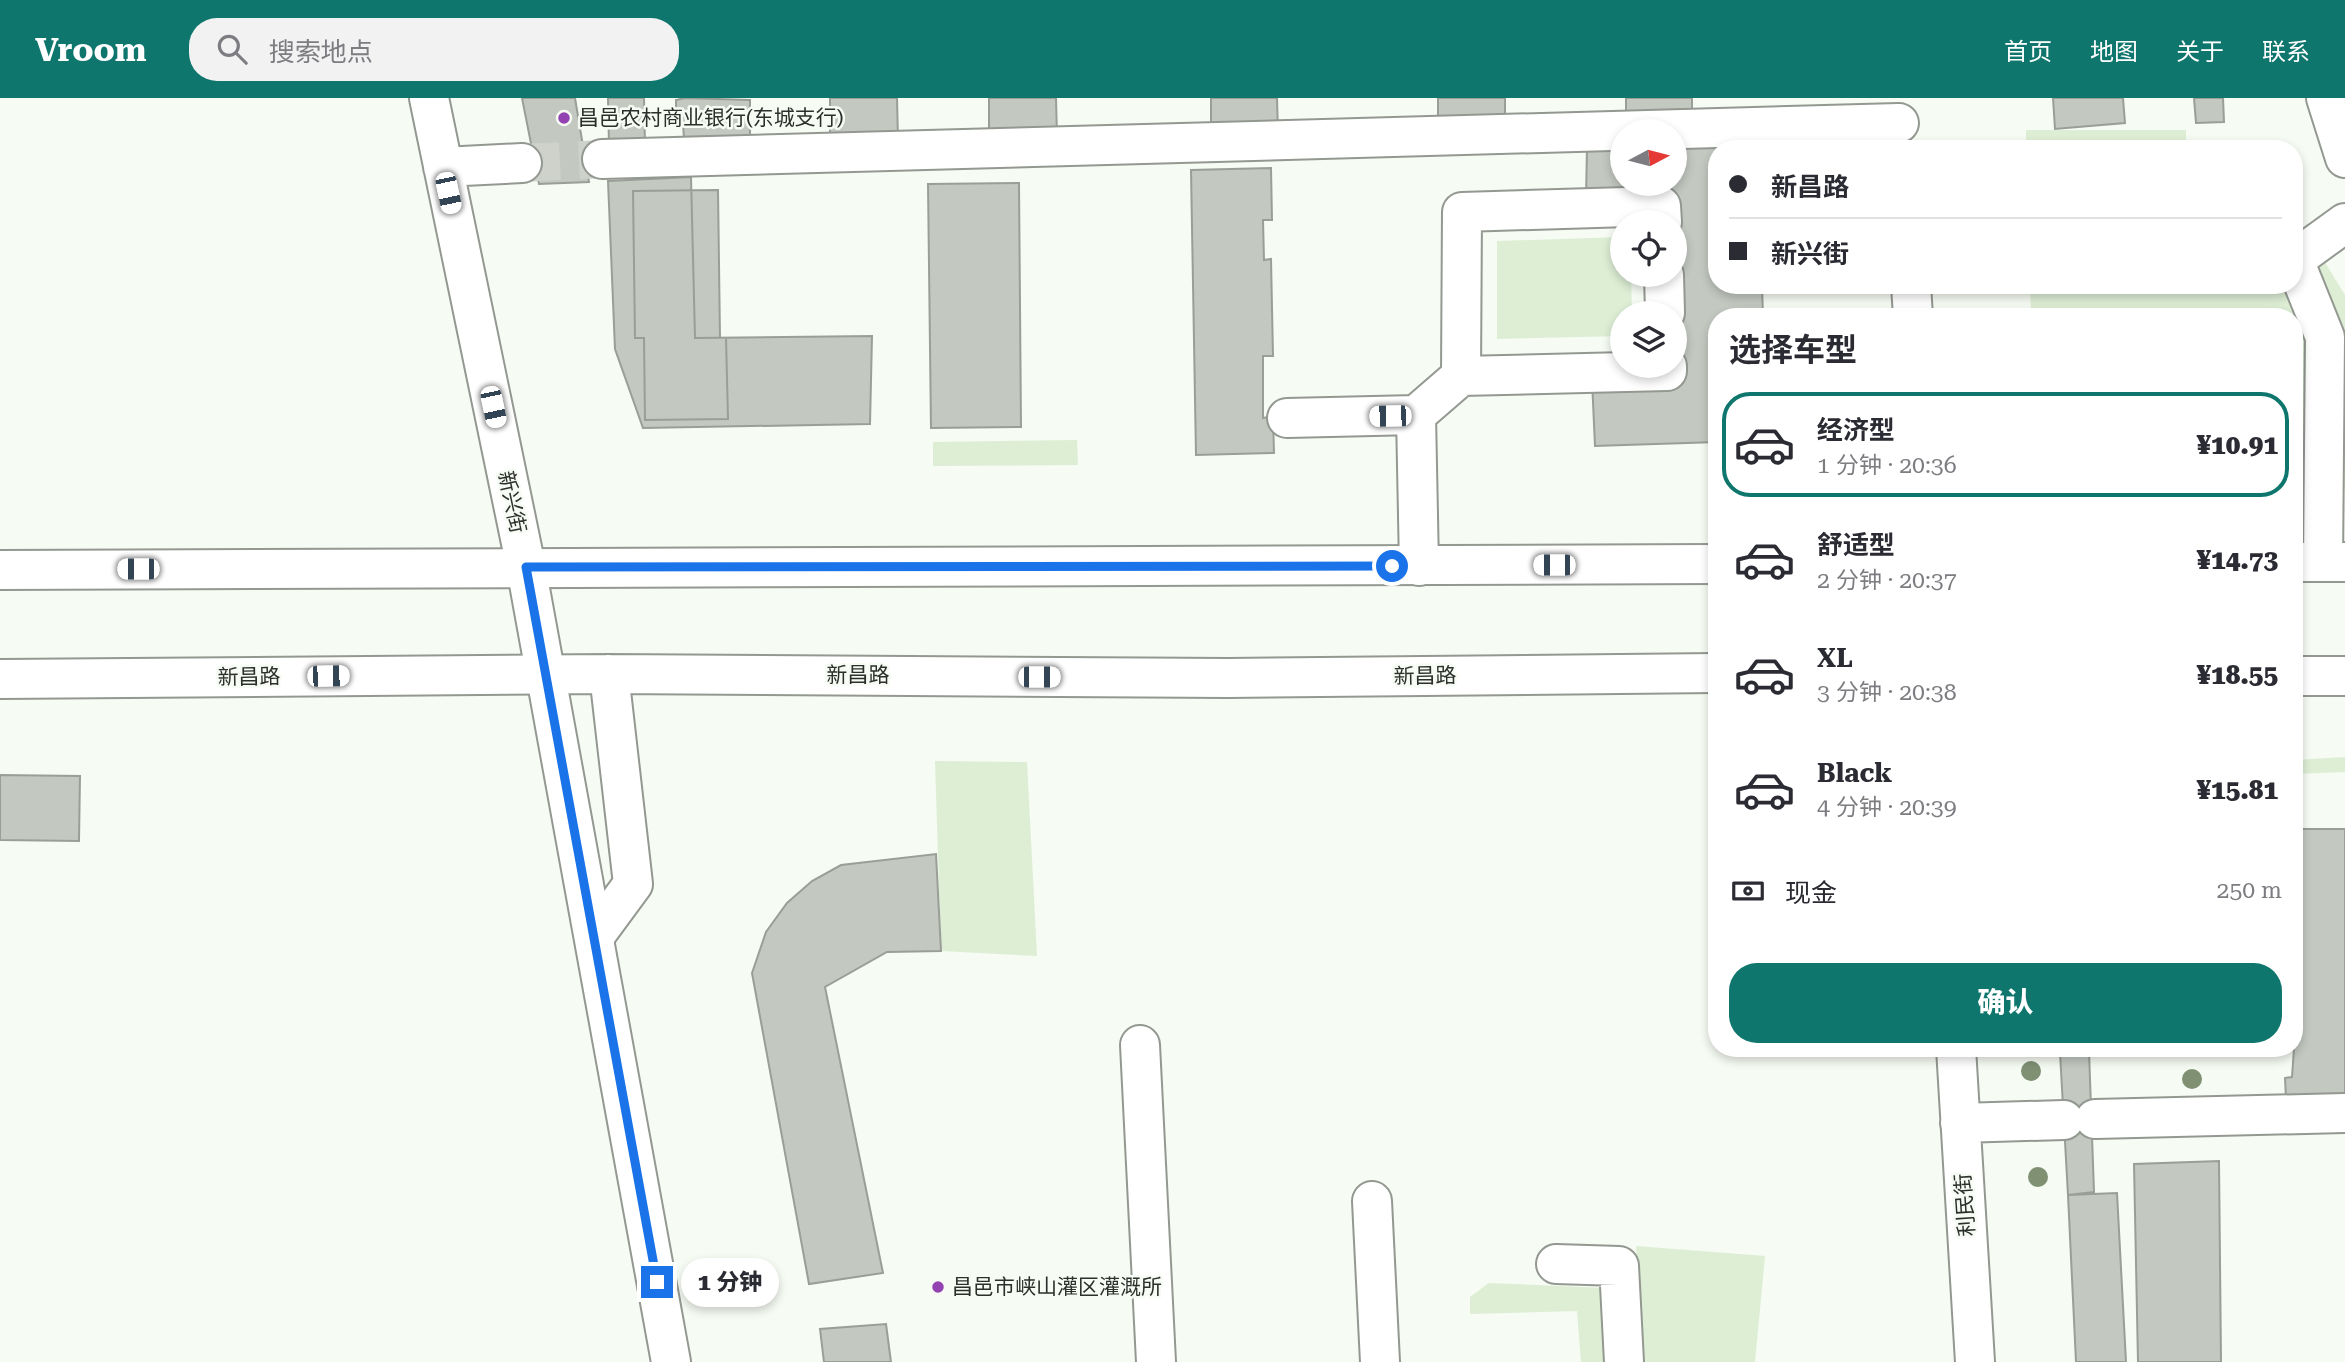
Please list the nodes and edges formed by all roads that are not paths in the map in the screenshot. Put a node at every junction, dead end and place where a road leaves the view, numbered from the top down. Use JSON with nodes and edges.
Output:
{"nodes":[{"id":1,"x":429,"y":98,"type":"edge"},
{"id":2,"x":2326,"y":98,"type":"edge"},
{"id":3,"x":1900,"y":123,"type":"edge"},
{"id":4,"x":2345,"y":158,"type":"edge"},
{"id":5,"x":602,"y":159,"type":"tunnel mouth"},
{"id":6,"x":522,"y":163,"type":"tunnel mouth"},
{"id":7,"x":443,"y":167,"type":"junction"},
{"id":8,"x":1661,"y":210,"type":"edge"},
{"id":9,"x":2345,"y":223,"type":"edge"},
{"id":10,"x":2303,"y":253,"type":"edge"},
{"id":11,"x":2303,"y":282,"type":"edge"},
{"id":12,"x":1610,"y":372,"type":"edge"},
{"id":13,"x":1461,"y":376,"type":"junction"},
{"id":14,"x":1416,"y":415,"type":"junction"},
{"id":15,"x":1287,"y":418,"type":"dead end"},
{"id":16,"x":2321,"y":562,"type":"edge"},
{"id":17,"x":1708,"y":564,"type":"edge"},
{"id":18,"x":1419,"y":566,"type":"junction"},
{"id":19,"x":526,"y":567,"type":"junction"},
{"id":20,"x":0,"y":570,"type":"edge"},
{"id":21,"x":1708,"y":673,"type":"edge"},
{"id":22,"x":546,"y":674,"type":"junction"},
{"id":23,"x":609,"y":674,"type":"junction"},
{"id":24,"x":2303,"y":676,"type":"edge"},
{"id":25,"x":2345,"y":676,"type":"edge"},
{"id":26,"x":0,"y":679,"type":"edge"},
{"id":27,"x":594,"y":937,"type":"junction"},
{"id":28,"x":1140,"y":1045,"type":"dead end"},
{"id":29,"x":1956,"y":1057,"type":"edge"},
{"id":30,"x":2345,"y":1113,"type":"edge"},
{"id":31,"x":1960,"y":1123,"type":"junction"},
{"id":32,"x":1372,"y":1201,"type":"dead end"},
{"id":33,"x":1556,"y":1264,"type":"dead end"},
{"id":34,"x":671,"y":1362,"type":"edge"},
{"id":35,"x":1156,"y":1362,"type":"edge"},
{"id":36,"x":1380,"y":1362,"type":"edge"},
{"id":37,"x":1624,"y":1362,"type":"edge"},
{"id":38,"x":1975,"y":1362,"type":"edge"}],
"edges":[{"from":1,"to":7,"type":"main road","name":"新兴街"},
{"from":2,"to":4,"type":"main road"},
{"from":3,"to":5,"type":"main road"},
{"from":6,"to":7,"type":"main road"},
{"from":7,"to":19,"type":"main road","name":"新兴街"},
{"from":8,"to":13,"type":"main road"},
{"from":9,"to":10,"type":"main road"},
{"from":11,"to":16,"type":"main road"},
{"from":12,"to":13,"type":"main road"},
{"from":13,"to":14,"type":"main road"},
{"from":14,"to":15,"type":"main road"},
{"from":14,"to":18,"type":"main road"},
{"from":17,"to":18,"type":"main road"},
{"from":18,"to":19,"type":"main road"},
{"from":19,"to":20,"type":"main road"},
{"from":19,"to":22,"type":"main road","name":"新兴街"},
{"from":21,"to":23,"type":"main road","name":"新昌路"},
{"from":22,"to":23,"type":"main road","name":"新昌路"},
{"from":22,"to":26,"type":"main road","name":"新昌路"},
{"from":22,"to":27,"type":"main road","name":"新兴街"},
{"from":23,"to":27,"type":"main road"},
{"from":24,"to":25,"type":"main road"},
{"from":27,"to":34,"type":"main road","name":"新兴街"},
{"from":28,"to":35,"type":"main road"},
{"from":29,"to":31,"type":"main road","name":"利民街"},
{"from":30,"to":31,"type":"main road"},
{"from":31,"to":38,"type":"main road","name":"利民街"},
{"from":32,"to":36,"type":"main road"},
{"from":33,"to":37,"type":"main road"}]}
